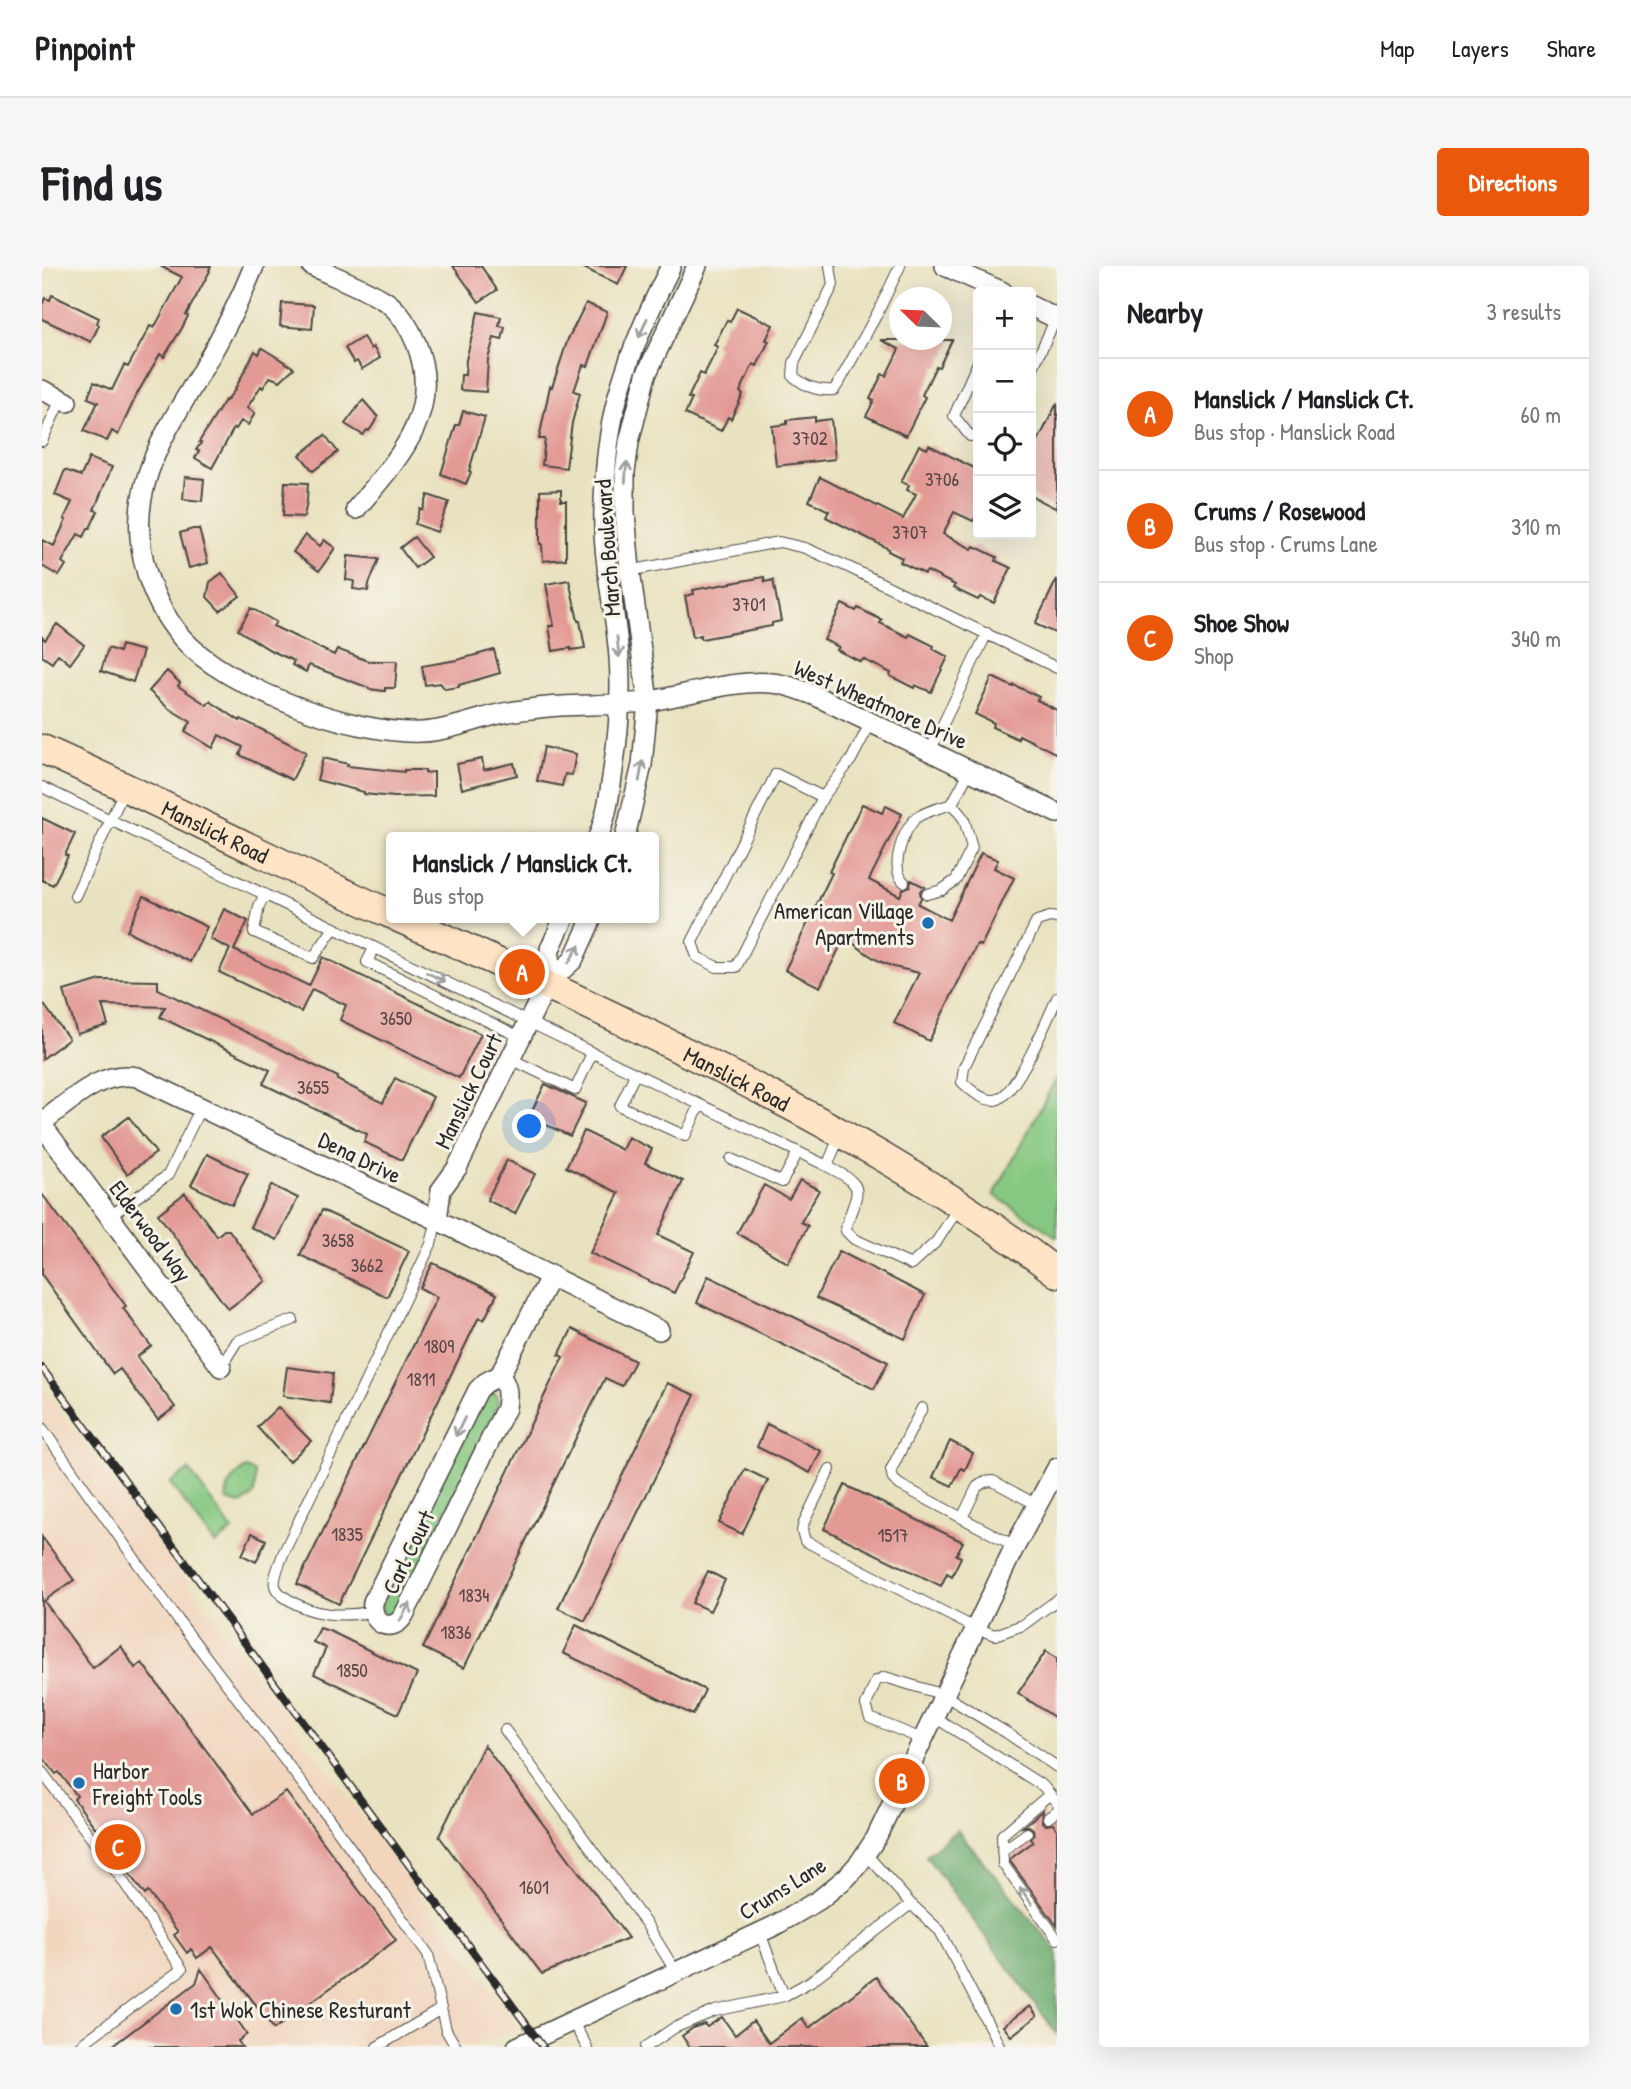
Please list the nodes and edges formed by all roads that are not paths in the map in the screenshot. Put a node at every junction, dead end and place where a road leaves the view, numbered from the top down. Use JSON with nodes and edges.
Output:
{"nodes":[{"id":1,"x":254,"y":266,"type":"edge"},
{"id":2,"x":312,"y":266,"type":"edge"},
{"id":3,"x":671,"y":266,"type":"edge"},
{"id":4,"x":697,"y":266,"type":"edge"},
{"id":5,"x":830,"y":266,"type":"edge"},
{"id":6,"x":900,"y":266,"type":"edge"},
{"id":7,"x":945,"y":266,"type":"edge"},
{"id":8,"x":992,"y":287,"type":"edge"},
{"id":9,"x":1036,"y":309,"type":"edge"},
{"id":10,"x":1056,"y":319,"type":"edge"},
{"id":11,"x":1036,"y":361,"type":"edge"},
{"id":12,"x":973,"y":373,"type":"edge"},
{"id":13,"x":42,"y":390,"type":"edge"},
{"id":14,"x":64,"y":401,"type":"joint"},
{"id":15,"x":973,"y":436,"type":"edge"},
{"id":16,"x":42,"y":441,"type":"edge"},
{"id":17,"x":356,"y":509,"type":"dead end"},
{"id":18,"x":630,"y":570,"type":"junction"},
{"id":19,"x":608,"y":575,"type":"junction"},
{"id":20,"x":987,"y":633,"type":"junction"},
{"id":21,"x":1057,"y":668,"type":"edge"},
{"id":22,"x":635,"y":703,"type":"junction"},
{"id":23,"x":872,"y":723,"type":"junction"},
{"id":24,"x":42,"y":750,"type":"edge"},
{"id":25,"x":930,"y":751,"type":"junction"},
{"id":26,"x":970,"y":770,"type":"junction"},
{"id":27,"x":42,"y":786,"type":"edge"},
{"id":28,"x":126,"y":787,"type":"junction"},
{"id":29,"x":822,"y":797,"type":"junction"},
{"id":30,"x":952,"y":804,"type":"junction"},
{"id":31,"x":1057,"y":813,"type":"edge"},
{"id":32,"x":111,"y":820,"type":"junction"},
{"id":33,"x":599,"y":832,"type":"edge"},
{"id":34,"x":626,"y":832,"type":"edge"},
{"id":35,"x":904,"y":881,"type":"dead end"},
{"id":36,"x":265,"y":894,"type":"junction"},
{"id":37,"x":927,"y":894,"type":"dead end"},
{"id":38,"x":75,"y":896,"type":"dead end"},
{"id":39,"x":386,"y":912,"type":"edge"},
{"id":40,"x":1057,"y":918,"type":"edge"},
{"id":41,"x":410,"y":923,"type":"edge"},
{"id":42,"x":563,"y":923,"type":"edge"},
{"id":43,"x":590,"y":923,"type":"edge"},
{"id":44,"x":334,"y":928,"type":"junction"},
{"id":45,"x":374,"y":948,"type":"junction"},
{"id":46,"x":547,"y":984,"type":"junction"},
{"id":47,"x":1057,"y":998,"type":"edge"},
{"id":48,"x":525,"y":1030,"type":"junction"},
{"id":49,"x":592,"y":1053,"type":"junction"},
{"id":50,"x":511,"y":1059,"type":"junction"},
{"id":51,"x":635,"y":1074,"type":"junction"},
{"id":52,"x":700,"y":1105,"type":"junction"},
{"id":53,"x":201,"y":1107,"type":"junction"},
{"id":54,"x":42,"y":1123,"type":"edge"},
{"id":55,"x":841,"y":1132,"type":"junction"},
{"id":56,"x":798,"y":1152,"type":"junction"},
{"id":57,"x":731,"y":1159,"type":"dead end"},
{"id":58,"x":827,"y":1167,"type":"junction"},
{"id":59,"x":960,"y":1205,"type":"junction"},
{"id":60,"x":110,"y":1216,"type":"junction"},
{"id":61,"x":437,"y":1220,"type":"junction"},
{"id":62,"x":1054,"y":1265,"type":"edge"},
{"id":63,"x":551,"y":1275,"type":"junction"},
{"id":64,"x":293,"y":1320,"type":"dead end"},
{"id":65,"x":659,"y":1330,"type":"dead end"},
{"id":66,"x":221,"y":1367,"type":"joint"},
{"id":67,"x":500,"y":1375,"type":"junction"},
{"id":68,"x":922,"y":1408,"type":"dead end"},
{"id":69,"x":42,"y":1428,"type":"edge"},
{"id":70,"x":1057,"y":1468,"type":"edge"},
{"id":71,"x":830,"y":1469,"type":"dead end"},
{"id":72,"x":1037,"y":1505,"type":"junction"},
{"id":73,"x":962,"y":1518,"type":"junction"},
{"id":74,"x":1015,"y":1546,"type":"junction"},
{"id":75,"x":1057,"y":1600,"type":"edge"},
{"id":76,"x":372,"y":1612,"type":"junction"},
{"id":77,"x":975,"y":1628,"type":"junction"},
{"id":78,"x":944,"y":1695,"type":"junction"},
{"id":79,"x":933,"y":1716,"type":"junction"},
{"id":80,"x":505,"y":1730,"type":"dead end"},
{"id":81,"x":922,"y":1739,"type":"junction"},
{"id":82,"x":1057,"y":1767,"type":"edge"},
{"id":83,"x":42,"y":1772,"type":"edge"},
{"id":84,"x":1054,"y":1799,"type":"edge"},
{"id":85,"x":1027,"y":1833,"type":"dead end"},
{"id":86,"x":1002,"y":1852,"type":"junction"},
{"id":87,"x":866,"y":1854,"type":"junction"},
{"id":88,"x":911,"y":1904,"type":"junction"},
{"id":89,"x":760,"y":1933,"type":"junction"},
{"id":90,"x":1057,"y":1939,"type":"edge"},
{"id":91,"x":676,"y":1972,"type":"junction"},
{"id":92,"x":785,"y":1996,"type":"junction"},
{"id":93,"x":441,"y":2009,"type":"junction"},
{"id":94,"x":572,"y":2021,"type":"junction"},
{"id":95,"x":78,"y":2047,"type":"edge"},
{"id":96,"x":377,"y":2047,"type":"edge"},
{"id":97,"x":456,"y":2047,"type":"edge"},
{"id":98,"x":517,"y":2047,"type":"edge"},
{"id":99,"x":587,"y":2047,"type":"edge"},
{"id":100,"x":646,"y":2047,"type":"edge"},
{"id":101,"x":1000,"y":2047,"type":"edge"}],
"edges":[{"from":1,"to":22,"type":"street","name":"West Wheatmore Drive"},
{"from":2,"to":17,"type":"street"},
{"from":3,"to":19,"type":"street","one_way":true},
{"from":18,"to":4,"type":"street","name":"March Boulevard","one_way":true},
{"from":5,"to":6,"type":"lane"},
{"from":7,"to":8,"type":"street"},
{"from":9,"to":10,"type":"street"},
{"from":10,"to":11,"type":"lane"},
{"from":12,"to":15,"type":"lane"},
{"from":13,"to":14,"type":"street"},
{"from":14,"to":16,"type":"lane"},
{"from":18,"to":19,"type":"lane"},
{"from":18,"to":20,"type":"lane"},
{"from":18,"to":22,"type":"street","name":"March Boulevard"},
{"from":19,"to":22,"type":"street","one_way":true},
{"from":20,"to":21,"type":"lane"},
{"from":20,"to":25,"type":"lane"},
{"from":22,"to":23,"type":"street","name":"West Wheatmore Drive"},
{"from":22,"to":33,"type":"street"},
{"from":34,"to":22,"type":"street","name":"March Boulevard","one_way":true},
{"from":23,"to":25,"type":"street","name":"West Wheatmore Drive"},
{"from":23,"to":29,"type":"lane"},
{"from":24,"to":28,"type":"main road","name":"Manslick Road"},
{"from":25,"to":26,"type":"street","name":"West Wheatmore Drive"},
{"from":26,"to":30,"type":"lane"},
{"from":26,"to":31,"type":"street","name":"West Wheatmore Drive"},
{"from":27,"to":32,"type":"lane"},
{"from":28,"to":32,"type":"lane"},
{"from":28,"to":39,"type":"main road","name":"Manslick Road"},
{"from":29,"to":29,"type":"lane"},
{"from":30,"to":35,"type":"lane"},
{"from":30,"to":37,"type":"lane"},
{"from":32,"to":36,"type":"lane"},
{"from":32,"to":38,"type":"lane"},
{"from":36,"to":44,"type":"lane"},
{"from":36,"to":44,"type":"lane"},
{"from":40,"to":47,"type":"lane"},
{"from":41,"to":46,"type":"main road","name":"Manslick Road"},
{"from":42,"to":46,"type":"street"},
{"from":46,"to":43,"type":"street","one_way":true},
{"from":44,"to":45,"type":"lane"},
{"from":45,"to":48,"type":"lane","one_way":true},
{"from":45,"to":48,"type":"lane"},
{"from":46,"to":48,"type":"street","name":"Manslick Court"},
{"from":46,"to":55,"type":"main road","name":"Manslick Road"},
{"from":48,"to":49,"type":"lane"},
{"from":48,"to":50,"type":"street","name":"Manslick Court"},
{"from":49,"to":50,"type":"lane"},
{"from":49,"to":51,"type":"lane"},
{"from":50,"to":61,"type":"street","name":"Manslick Court"},
{"from":51,"to":52,"type":"lane"},
{"from":51,"to":52,"type":"lane"},
{"from":52,"to":56,"type":"lane"},
{"from":53,"to":54,"type":"street","name":"Dena Drive"},
{"from":53,"to":60,"type":"lane"},
{"from":53,"to":61,"type":"street","name":"Dena Drive"},
{"from":54,"to":60,"type":"street","name":"Elderwood Way"},
{"from":55,"to":58,"type":"lane"},
{"from":55,"to":59,"type":"main road","name":"Manslick Road"},
{"from":56,"to":57,"type":"lane"},
{"from":56,"to":58,"type":"lane"},
{"from":58,"to":59,"type":"lane"},
{"from":59,"to":62,"type":"main road","name":"Manslick Road"},
{"from":60,"to":66,"type":"street","name":"Elderwood Way"},
{"from":61,"to":63,"type":"street","name":"Dena Drive"},
{"from":61,"to":76,"type":"lane"},
{"from":63,"to":65,"type":"street","name":"Dena Drive"},
{"from":63,"to":67,"type":"street","name":"Carl Court"},
{"from":64,"to":66,"type":"lane"},
{"from":67,"to":76,"type":"street","name":"Carl Court","one_way":true},
{"from":76,"to":67,"type":"street","name":"Carl Court","one_way":true},
{"from":68,"to":73,"type":"lane"},
{"from":69,"to":93,"type":"lane"},
{"from":70,"to":72,"type":"street","name":"Crums Lane"},
{"from":71,"to":77,"type":"lane"},
{"from":72,"to":73,"type":"lane"},
{"from":72,"to":74,"type":"street","name":"Crums Lane"},
{"from":73,"to":74,"type":"lane"},
{"from":74,"to":77,"type":"street","name":"Crums Lane"},
{"from":75,"to":77,"type":"lane"},
{"from":77,"to":78,"type":"street","name":"Crums Lane"},
{"from":78,"to":79,"type":"street","name":"Crums Lane"},
{"from":78,"to":81,"type":"lane"},
{"from":78,"to":82,"type":"lane"},
{"from":79,"to":81,"type":"street","name":"Crums Lane"},
{"from":79,"to":84,"type":"lane"},
{"from":80,"to":91,"type":"lane"},
{"from":81,"to":87,"type":"street","name":"Crums Lane"},
{"from":83,"to":95,"type":"lane"},
{"from":84,"to":86,"type":"lane"},
{"from":85,"to":86,"type":"lane"},
{"from":90,"to":86,"type":"lane","one_way":true},
{"from":87,"to":88,"type":"lane"},
{"from":87,"to":89,"type":"street","name":"Crums Lane"},
{"from":88,"to":92,"type":"lane"},
{"from":88,"to":101,"type":"lane"},
{"from":89,"to":91,"type":"street","name":"Crums Lane"},
{"from":89,"to":92,"type":"lane"},
{"from":91,"to":94,"type":"street","name":"Crums Lane"},
{"from":92,"to":100,"type":"lane"},
{"from":93,"to":96,"type":"lane"},
{"from":93,"to":97,"type":"lane"},
{"from":94,"to":98,"type":"street","name":"Crums Lane"},
{"from":94,"to":99,"type":"lane"}]}
